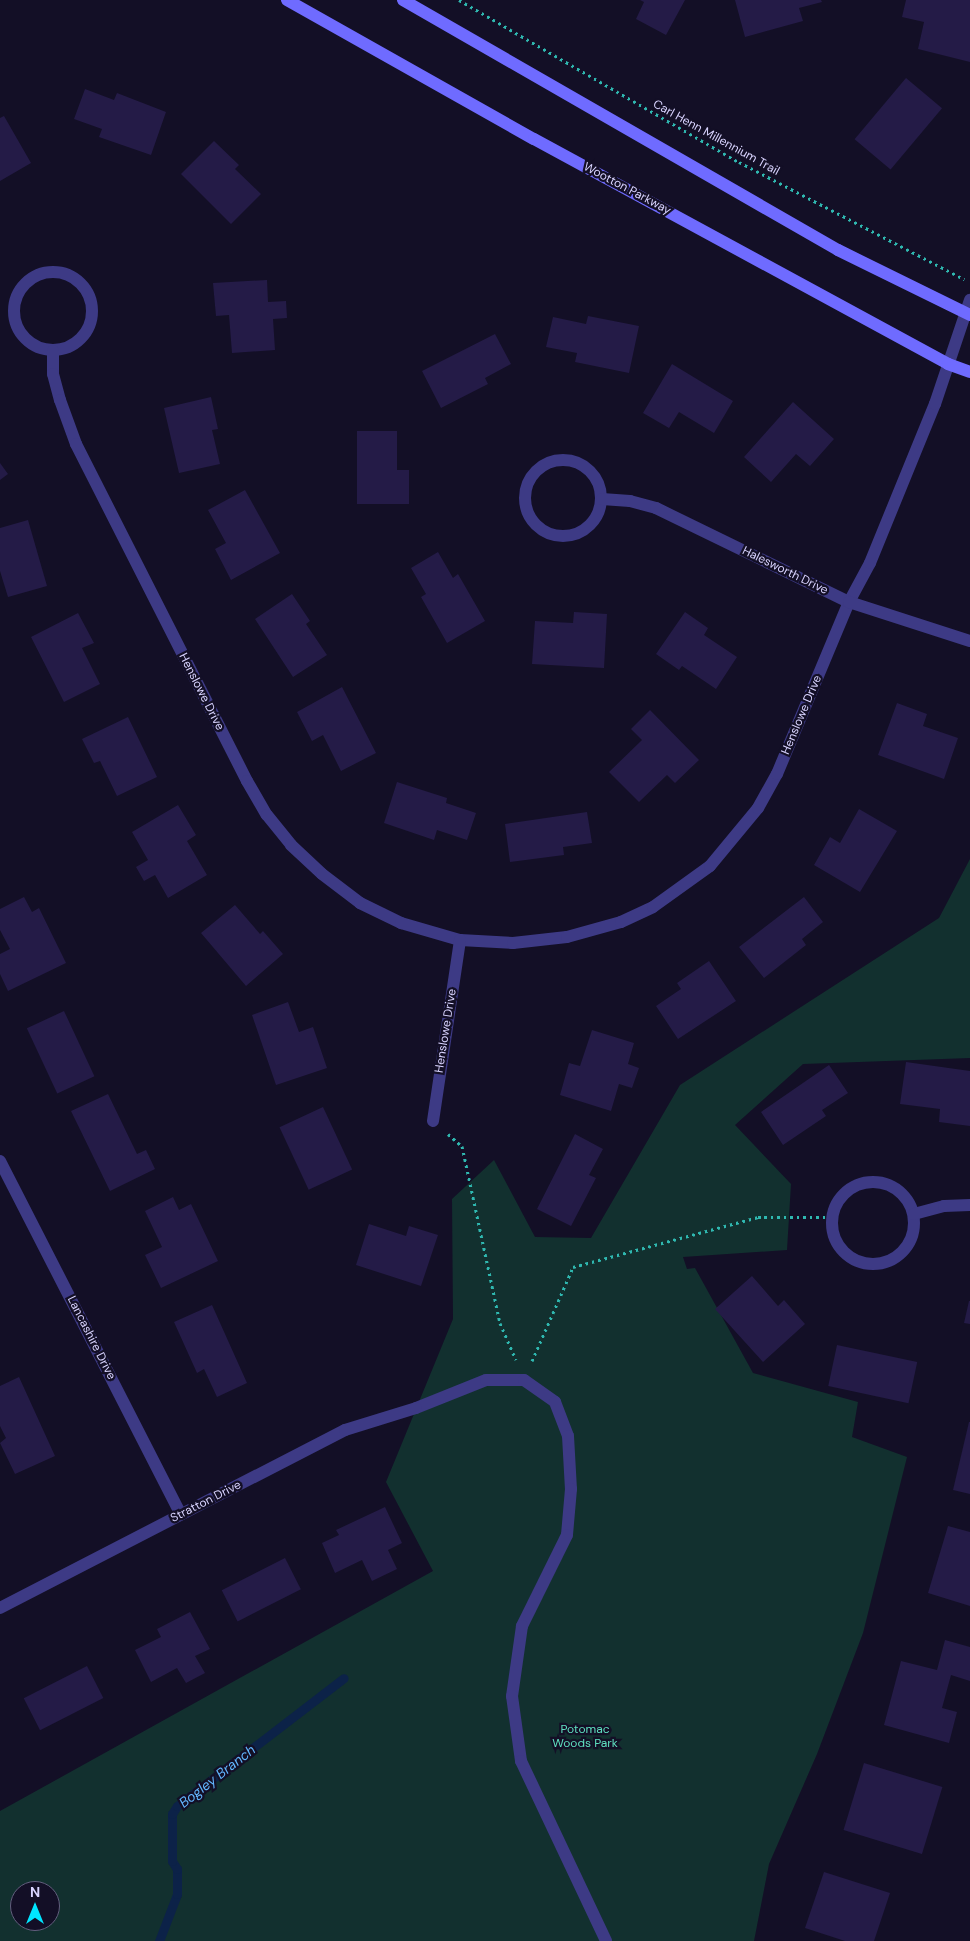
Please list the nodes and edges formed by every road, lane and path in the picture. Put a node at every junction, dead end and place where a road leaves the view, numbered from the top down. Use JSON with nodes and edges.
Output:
{"nodes":[{"id":1,"x":287,"y":0,"type":"edge"},
{"id":2,"x":403,"y":0,"type":"edge"},
{"id":3,"x":459,"y":0,"type":"edge"},
{"id":4,"x":970,"y":282,"type":"edge"},
{"id":5,"x":970,"y":300,"type":"edge"},
{"id":6,"x":968,"y":314,"type":"edge"},
{"id":7,"x":53,"y":351,"type":"junction"},
{"id":8,"x":948,"y":364,"type":"junction"},
{"id":9,"x":970,"y":372,"type":"edge"},
{"id":10,"x":602,"y":499,"type":"junction"},
{"id":11,"x":849,"y":602,"type":"junction"},
{"id":12,"x":970,"y":641,"type":"edge"},
{"id":13,"x":460,"y":940,"type":"junction"},
{"id":14,"x":432,"y":1121,"type":"joint"},
{"id":15,"x":0,"y":1162,"type":"edge"},
{"id":16,"x":970,"y":1205,"type":"edge"},
{"id":17,"x":914,"y":1214,"type":"junction"},
{"id":18,"x":832,"y":1218,"type":"junction"},
{"id":19,"x":524,"y":1380,"type":"junction"},
{"id":20,"x":181,"y":1514,"type":"junction"},
{"id":21,"x":0,"y":1608,"type":"edge"},
{"id":22,"x":606,"y":1941,"type":"edge"}],
"edges":[{"from":1,"to":8,"type":"main road","name":"Wootton Parkway"},
{"from":2,"to":6,"type":"main road"},
{"from":3,"to":4,"type":"path","name":"Carl Henn Millennium Trail"},
{"from":5,"to":6,"type":"street","name":"Henslowe Drive"},
{"from":6,"to":8,"type":"street","name":"Henslowe Drive"},
{"from":7,"to":7,"type":"street"},
{"from":7,"to":13,"type":"street","name":"Henslowe Drive"},
{"from":8,"to":9,"type":"main road","name":"Wootton Parkway"},
{"from":8,"to":11,"type":"street","name":"Henslowe Drive"},
{"from":10,"to":10,"type":"street"},
{"from":10,"to":11,"type":"street","name":"Halesworth Drive"},
{"from":11,"to":12,"type":"street","name":"Halesworth Drive"},
{"from":11,"to":13,"type":"street","name":"Henslowe Drive"},
{"from":13,"to":14,"type":"street","name":"Henslowe Drive"},
{"from":14,"to":19,"type":"path"},
{"from":15,"to":20,"type":"street","name":"Lancashire Drive"},
{"from":16,"to":17,"type":"street"},
{"from":17,"to":18,"type":"street"},
{"from":17,"to":18,"type":"street"},
{"from":18,"to":19,"type":"path"},
{"from":19,"to":20,"type":"street","name":"Stratton Drive"},
{"from":19,"to":22,"type":"street"},
{"from":20,"to":21,"type":"street","name":"Stratton Drive"}]}
